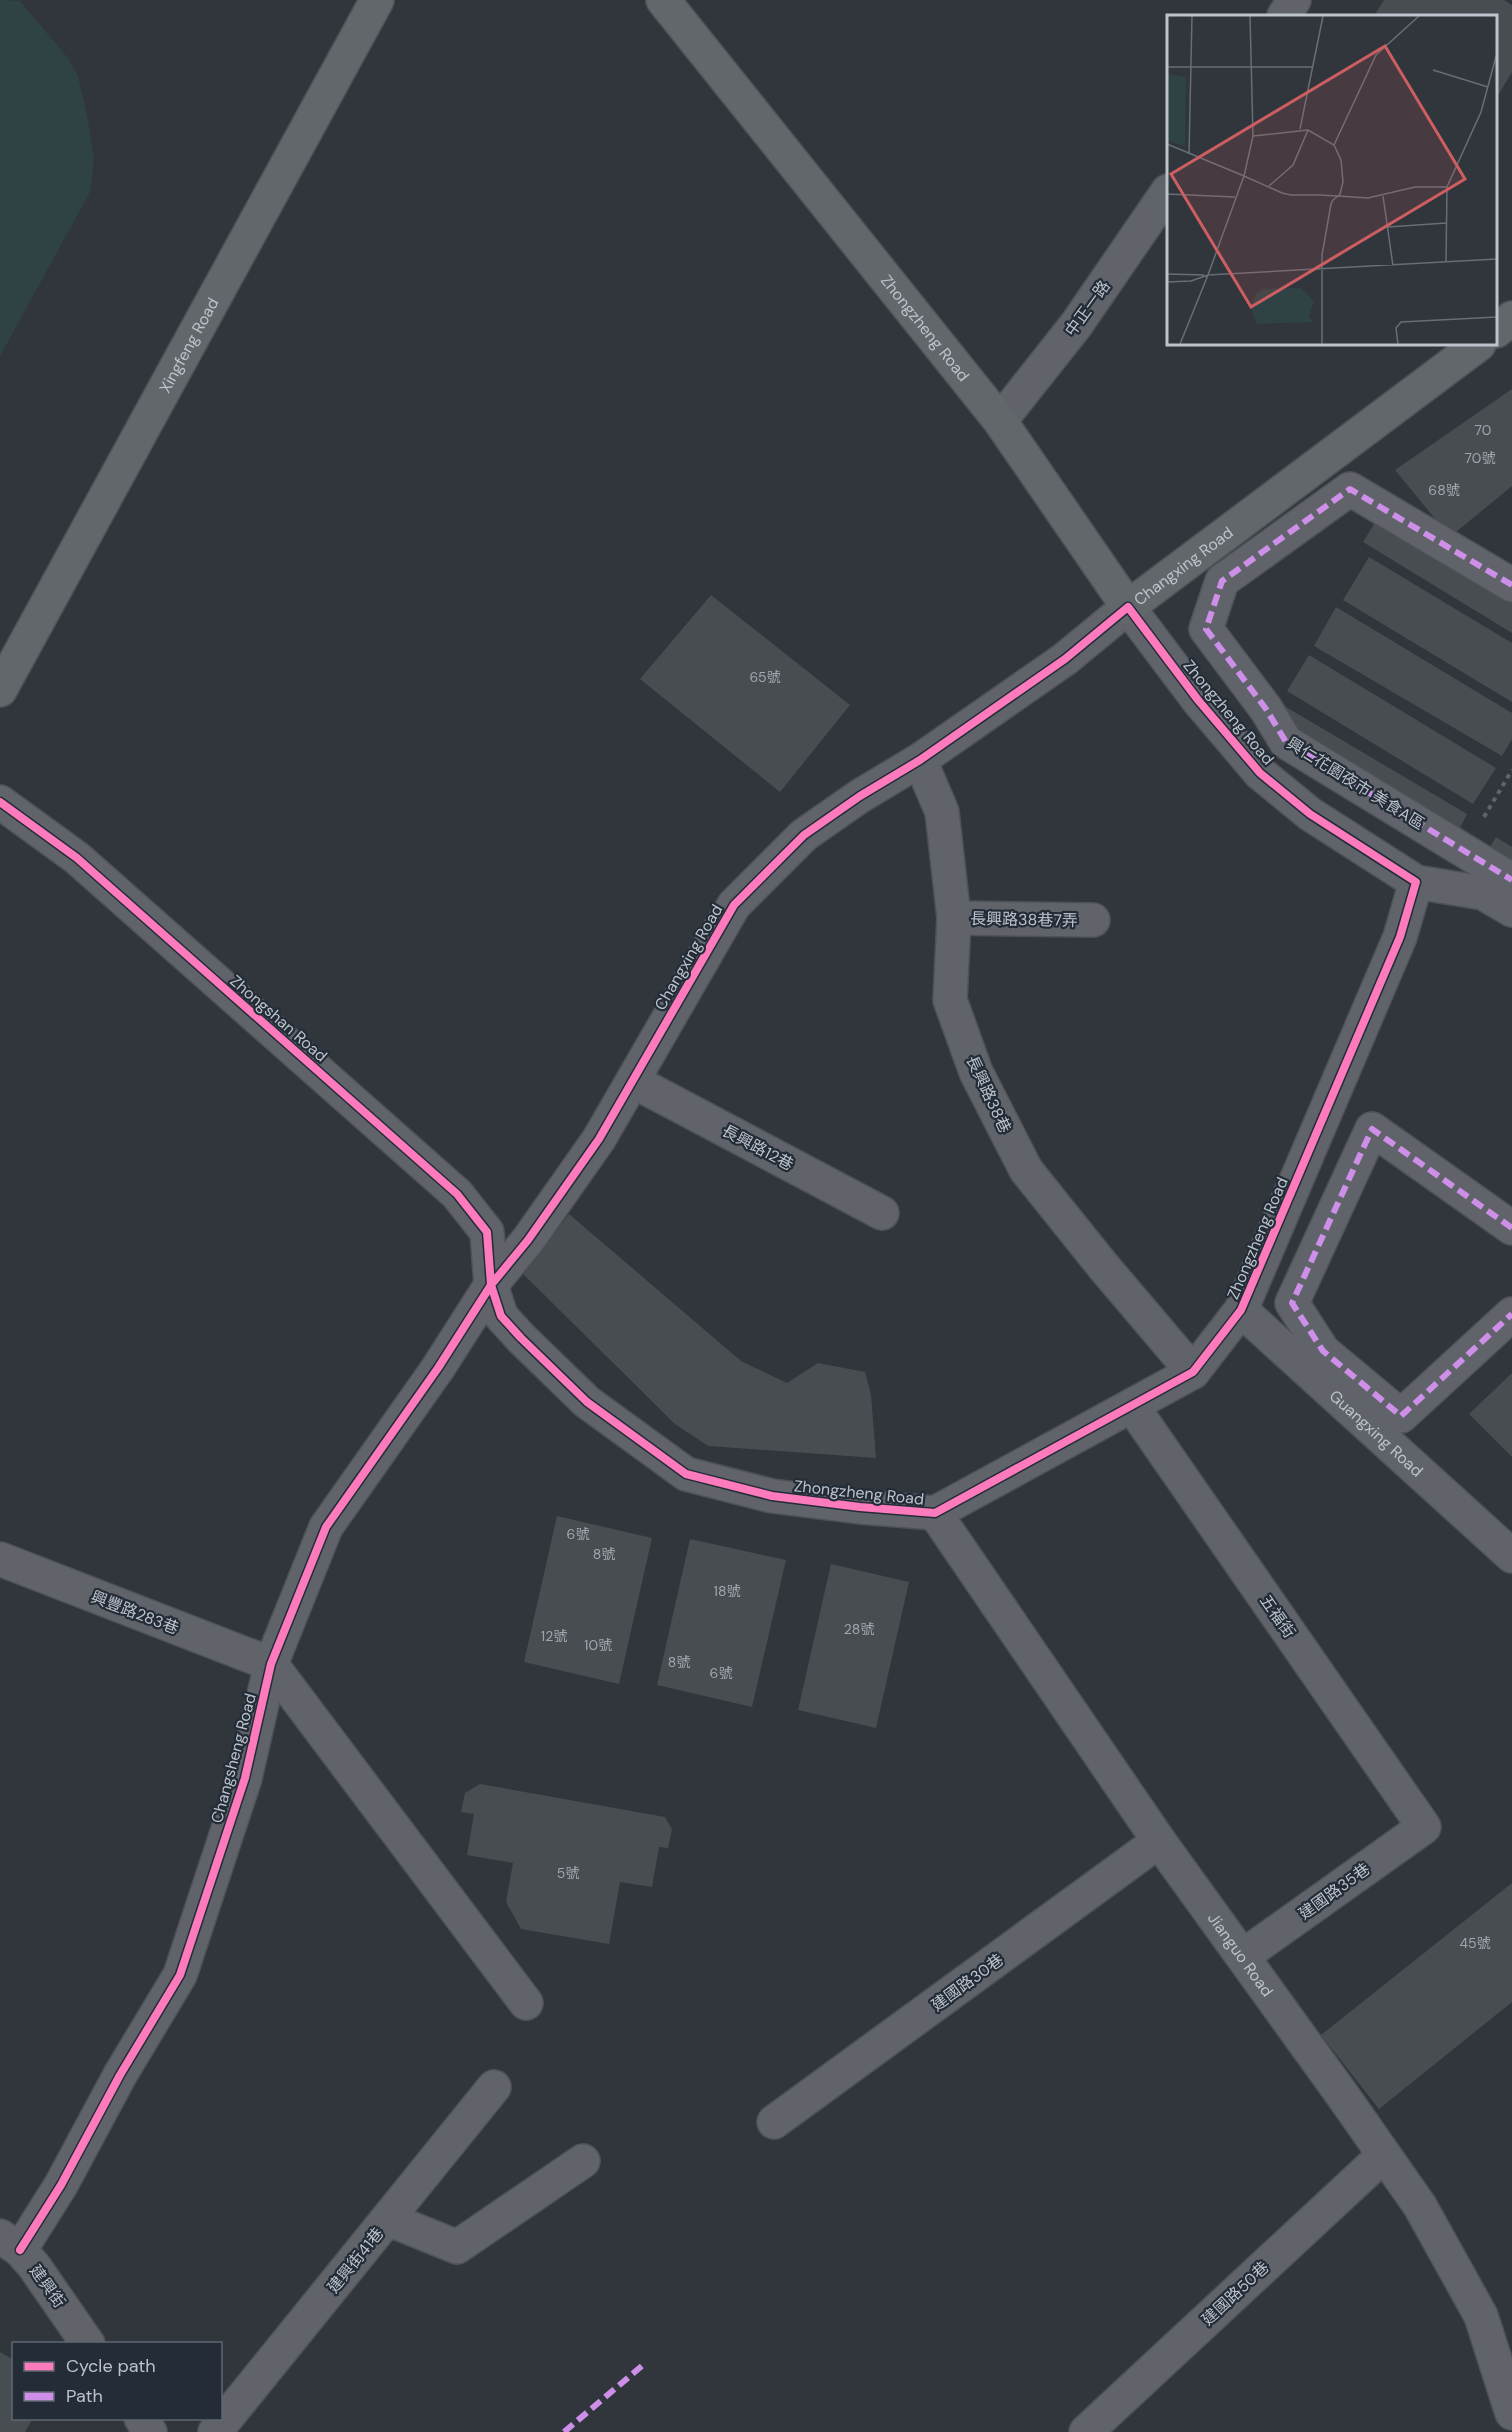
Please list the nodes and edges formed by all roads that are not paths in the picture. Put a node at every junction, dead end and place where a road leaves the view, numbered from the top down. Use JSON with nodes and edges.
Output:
{"nodes":[{"id":1,"x":377,"y":0,"type":"edge"},
{"id":2,"x":663,"y":0,"type":"edge"},
{"id":3,"x":1294,"y":0,"type":"edge"},
{"id":4,"x":1285,"y":15,"type":"edge"},
{"id":5,"x":1167,"y":192,"type":"edge"},
{"id":6,"x":1512,"y":318,"type":"edge"},
{"id":7,"x":1497,"y":330,"type":"edge"},
{"id":8,"x":1478,"y":345,"type":"edge"},
{"id":9,"x":1000,"y":420,"type":"junction"},
{"id":10,"x":1512,"y":585,"type":"edge"},
{"id":11,"x":1128,"y":607,"type":"junction"},
{"id":12,"x":0,"y":690,"type":"edge"},
{"id":13,"x":920,"y":760,"type":"junction"},
{"id":14,"x":0,"y":802,"type":"edge"},
{"id":15,"x":1512,"y":880,"type":"edge"},
{"id":16,"x":1416,"y":882,"type":"junction"},
{"id":17,"x":1512,"y":910,"type":"edge"},
{"id":18,"x":954,"y":918,"type":"junction"},
{"id":19,"x":1094,"y":920,"type":"dead end"},
{"id":20,"x":633,"y":1081,"type":"junction"},
{"id":21,"x":882,"y":1213,"type":"dead end"},
{"id":22,"x":1512,"y":1228,"type":"edge"},
{"id":23,"x":491,"y":1285,"type":"junction"},
{"id":24,"x":1241,"y":1310,"type":"junction"},
{"id":25,"x":1512,"y":1314,"type":"edge"},
{"id":26,"x":1194,"y":1372,"type":"junction"},
{"id":27,"x":1132,"y":1406,"type":"junction"},
{"id":28,"x":935,"y":1513,"type":"junction"},
{"id":29,"x":1512,"y":1556,"type":"edge"},
{"id":30,"x":0,"y":1559,"type":"edge"},
{"id":31,"x":271,"y":1664,"type":"junction"},
{"id":32,"x":1424,"y":1827,"type":"joint"},
{"id":33,"x":1159,"y":1841,"type":"junction"},
{"id":34,"x":1243,"y":1956,"type":"junction"},
{"id":35,"x":526,"y":2003,"type":"dead end"},
{"id":36,"x":494,"y":2087,"type":"dead end"},
{"id":37,"x":774,"y":2122,"type":"dead end"},
{"id":38,"x":1384,"y":2155,"type":"junction"},
{"id":39,"x":583,"y":2161,"type":"dead end"},
{"id":40,"x":388,"y":2219,"type":"junction"},
{"id":41,"x":10,"y":2243,"type":"edge"},
{"id":42,"x":87,"y":2342,"type":"edge"},
{"id":43,"x":1509,"y":2395,"type":"edge"},
{"id":44,"x":215,"y":2432,"type":"edge"},
{"id":45,"x":1086,"y":2432,"type":"edge"}],
"edges":[{"from":1,"to":12,"type":"main road","name":"Xingfeng Road"},
{"from":2,"to":9,"type":"main road","name":"Zhongzheng Road"},
{"from":3,"to":4,"type":"street"},
{"from":5,"to":9,"type":"street","name":"中正一路"},
{"from":6,"to":7,"type":"main road"},
{"from":8,"to":11,"type":"main road","name":"Changxing Road"},
{"from":9,"to":11,"type":"main road","name":"Zhongzheng Road"},
{"from":10,"to":15,"type":"street","name":"興仁花園夜市 美食A區"},
{"from":11,"to":13,"type":"street","name":"Changxing Road"},
{"from":11,"to":16,"type":"street","name":"Zhongzheng Road"},
{"from":13,"to":18,"type":"street","name":"長興路38巷"},
{"from":13,"to":20,"type":"street","name":"Changxing Road"},
{"from":14,"to":23,"type":"street","name":"Zhongshan Road"},
{"from":16,"to":17,"type":"street"},
{"from":16,"to":24,"type":"street","name":"Zhongzheng Road"},
{"from":18,"to":19,"type":"street","name":"長興路38巷7弄"},
{"from":18,"to":26,"type":"street","name":"長興路38巷"},
{"from":20,"to":21,"type":"street","name":"長興路12巷"},
{"from":20,"to":23,"type":"street","name":"Changxing Road"},
{"from":22,"to":25,"type":"street"},
{"from":23,"to":28,"type":"street","name":"Zhongzheng Road"},
{"from":23,"to":31,"type":"street","name":"Changsheng Road"},
{"from":24,"to":26,"type":"street","name":"Zhongzheng Road"},
{"from":24,"to":29,"type":"street","name":"Guangxing Road"},
{"from":26,"to":27,"type":"street","name":"Zhongzheng Road"},
{"from":27,"to":28,"type":"street","name":"Zhongzheng Road"},
{"from":27,"to":32,"type":"street","name":"五福街"},
{"from":28,"to":33,"type":"street","name":"Jianguo Road"},
{"from":30,"to":31,"type":"street","name":"興豐路283巷"},
{"from":31,"to":35,"type":"street"},
{"from":31,"to":41,"type":"street","name":"Changsheng Road"},
{"from":32,"to":34,"type":"street","name":"建國路35巷"},
{"from":33,"to":34,"type":"street","name":"Jianguo Road"},
{"from":33,"to":37,"type":"street","name":"建國路30巷"},
{"from":34,"to":38,"type":"street","name":"Jianguo Road"},
{"from":36,"to":40,"type":"street","name":"建興街41巷"},
{"from":38,"to":43,"type":"street","name":"Jianguo Road"},
{"from":38,"to":45,"type":"street","name":"建國路50巷"},
{"from":39,"to":40,"type":"street"},
{"from":40,"to":44,"type":"street","name":"建興街41巷"},
{"from":41,"to":42,"type":"street","name":"建興街"}]}
